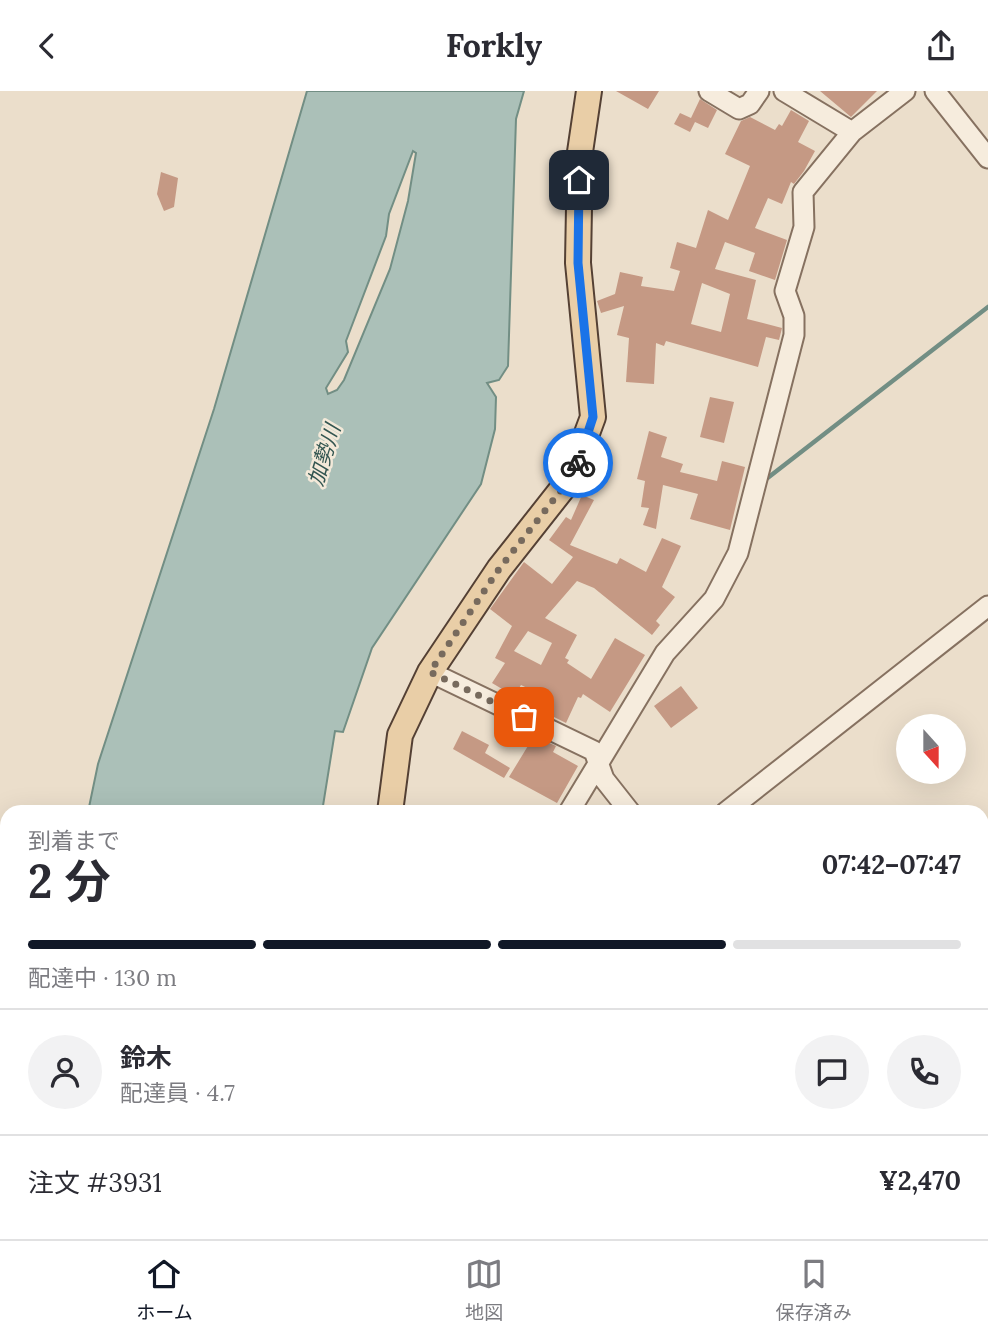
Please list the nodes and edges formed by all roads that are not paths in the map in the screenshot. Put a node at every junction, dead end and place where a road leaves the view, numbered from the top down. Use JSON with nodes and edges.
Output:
{"nodes":[{"id":1,"x":589,"y":91,"type":"edge"},
{"id":2,"x":709,"y":91,"type":"edge"},
{"id":3,"x":759,"y":91,"type":"edge"},
{"id":4,"x":784,"y":91,"type":"edge"},
{"id":5,"x":905,"y":91,"type":"edge"},
{"id":6,"x":935,"y":91,"type":"edge"},
{"id":7,"x":852,"y":132,"type":"junction"},
{"id":8,"x":988,"y":158,"type":"edge"},
{"id":9,"x":988,"y":606,"type":"edge"},
{"id":10,"x":430,"y":672,"type":"junction"},
{"id":11,"x":598,"y":761,"type":"junction"},
{"id":12,"x":391,"y":805,"type":"edge"},
{"id":13,"x":573,"y":805,"type":"edge"},
{"id":14,"x":624,"y":805,"type":"edge"},
{"id":15,"x":735,"y":805,"type":"edge"}],
"edges":[{"from":1,"to":10,"type":"main road"},
{"from":2,"to":3,"type":"street"},
{"from":4,"to":7,"type":"street"},
{"from":5,"to":7,"type":"street"},
{"from":6,"to":8,"type":"street"},
{"from":7,"to":11,"type":"street"},
{"from":9,"to":15,"type":"street"},
{"from":10,"to":11,"type":"street"},
{"from":10,"to":12,"type":"main road"},
{"from":11,"to":13,"type":"street"},
{"from":11,"to":14,"type":"street"}]}
